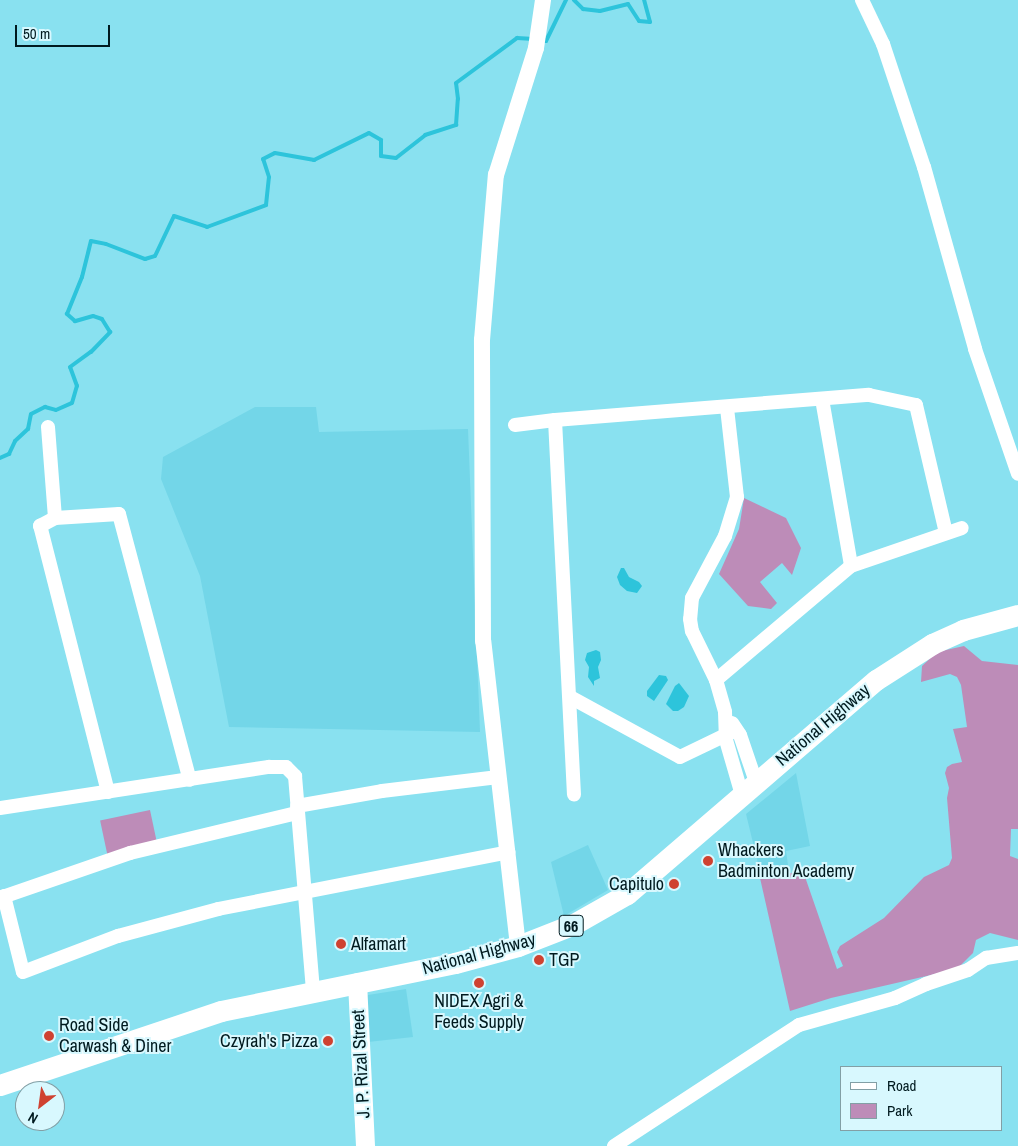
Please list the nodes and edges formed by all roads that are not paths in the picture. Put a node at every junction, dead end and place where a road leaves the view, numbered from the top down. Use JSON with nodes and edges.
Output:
{"nodes":[{"id":1,"x":543,"y":0,"type":"edge"},
{"id":2,"x":862,"y":0,"type":"edge"},
{"id":3,"x":822,"y":399,"type":"junction"},
{"id":4,"x":728,"y":408,"type":"junction"},
{"id":5,"x":555,"y":420,"type":"junction"},
{"id":6,"x":516,"y":425,"type":"dead end"},
{"id":7,"x":48,"y":427,"type":"dead end"},
{"id":8,"x":1018,"y":474,"type":"edge"},
{"id":9,"x":55,"y":518,"type":"junction"},
{"id":10,"x":962,"y":528,"type":"dead end"},
{"id":11,"x":946,"y":533,"type":"junction"},
{"id":12,"x":851,"y":566,"type":"junction"},
{"id":13,"x":1018,"y":615,"type":"edge"},
{"id":14,"x":716,"y":680,"type":"junction"},
{"id":15,"x":570,"y":698,"type":"junction"},
{"id":16,"x":731,"y":732,"type":"junction"},
{"id":17,"x":498,"y":777,"type":"junction"},
{"id":18,"x":190,"y":780,"type":"junction"},
{"id":19,"x":749,"y":788,"type":"junction"},
{"id":20,"x":108,"y":792,"type":"junction"},
{"id":21,"x":574,"y":795,"type":"dead end"},
{"id":22,"x":0,"y":808,"type":"edge"},
{"id":23,"x":297,"y":810,"type":"junction"},
{"id":24,"x":508,"y":852,"type":"junction"},
{"id":25,"x":304,"y":891,"type":"junction"},
{"id":26,"x":2,"y":897,"type":"edge"},
{"id":27,"x":518,"y":946,"type":"junction"},
{"id":28,"x":1018,"y":953,"type":"edge"},
{"id":29,"x":357,"y":982,"type":"junction"},
{"id":30,"x":313,"y":991,"type":"junction"},
{"id":31,"x":0,"y":1085,"type":"edge"},
{"id":32,"x":365,"y":1146,"type":"edge"},
{"id":33,"x":614,"y":1146,"type":"edge"}],
"edges":[{"from":1,"to":17,"type":"street"},
{"from":2,"to":8,"type":"street"},
{"from":3,"to":4,"type":"street"},
{"from":3,"to":11,"type":"street"},
{"from":3,"to":12,"type":"street"},
{"from":4,"to":5,"type":"street"},
{"from":4,"to":14,"type":"street"},
{"from":5,"to":6,"type":"street"},
{"from":5,"to":15,"type":"street"},
{"from":7,"to":9,"type":"street"},
{"from":9,"to":18,"type":"street"},
{"from":9,"to":20,"type":"street"},
{"from":10,"to":11,"type":"street"},
{"from":11,"to":12,"type":"street"},
{"from":12,"to":14,"type":"street"},
{"from":13,"to":19,"type":"main road","name":"National Highway","number":"66"},
{"from":14,"to":16,"type":"street"},
{"from":15,"to":16,"type":"street"},
{"from":15,"to":21,"type":"street"},
{"from":16,"to":19,"type":"street"},
{"from":16,"to":19,"type":"street"},
{"from":17,"to":23,"type":"street"},
{"from":17,"to":24,"type":"street"},
{"from":18,"to":20,"type":"street"},
{"from":18,"to":23,"type":"street"},
{"from":19,"to":27,"type":"main road","name":"National Highway","number":"66"},
{"from":20,"to":22,"type":"street"},
{"from":23,"to":25,"type":"street"},
{"from":23,"to":26,"type":"street"},
{"from":24,"to":25,"type":"street"},
{"from":24,"to":27,"type":"street"},
{"from":25,"to":26,"type":"street"},
{"from":25,"to":30,"type":"street"},
{"from":27,"to":29,"type":"main road","name":"National Highway","number":"66"},
{"from":28,"to":33,"type":"street"},
{"from":29,"to":30,"type":"main road","name":"National Highway","number":"66"},
{"from":29,"to":32,"type":"main road","name":"J. P. Rizal Street"},
{"from":30,"to":31,"type":"main road","name":"National Highway","number":"66"}]}
